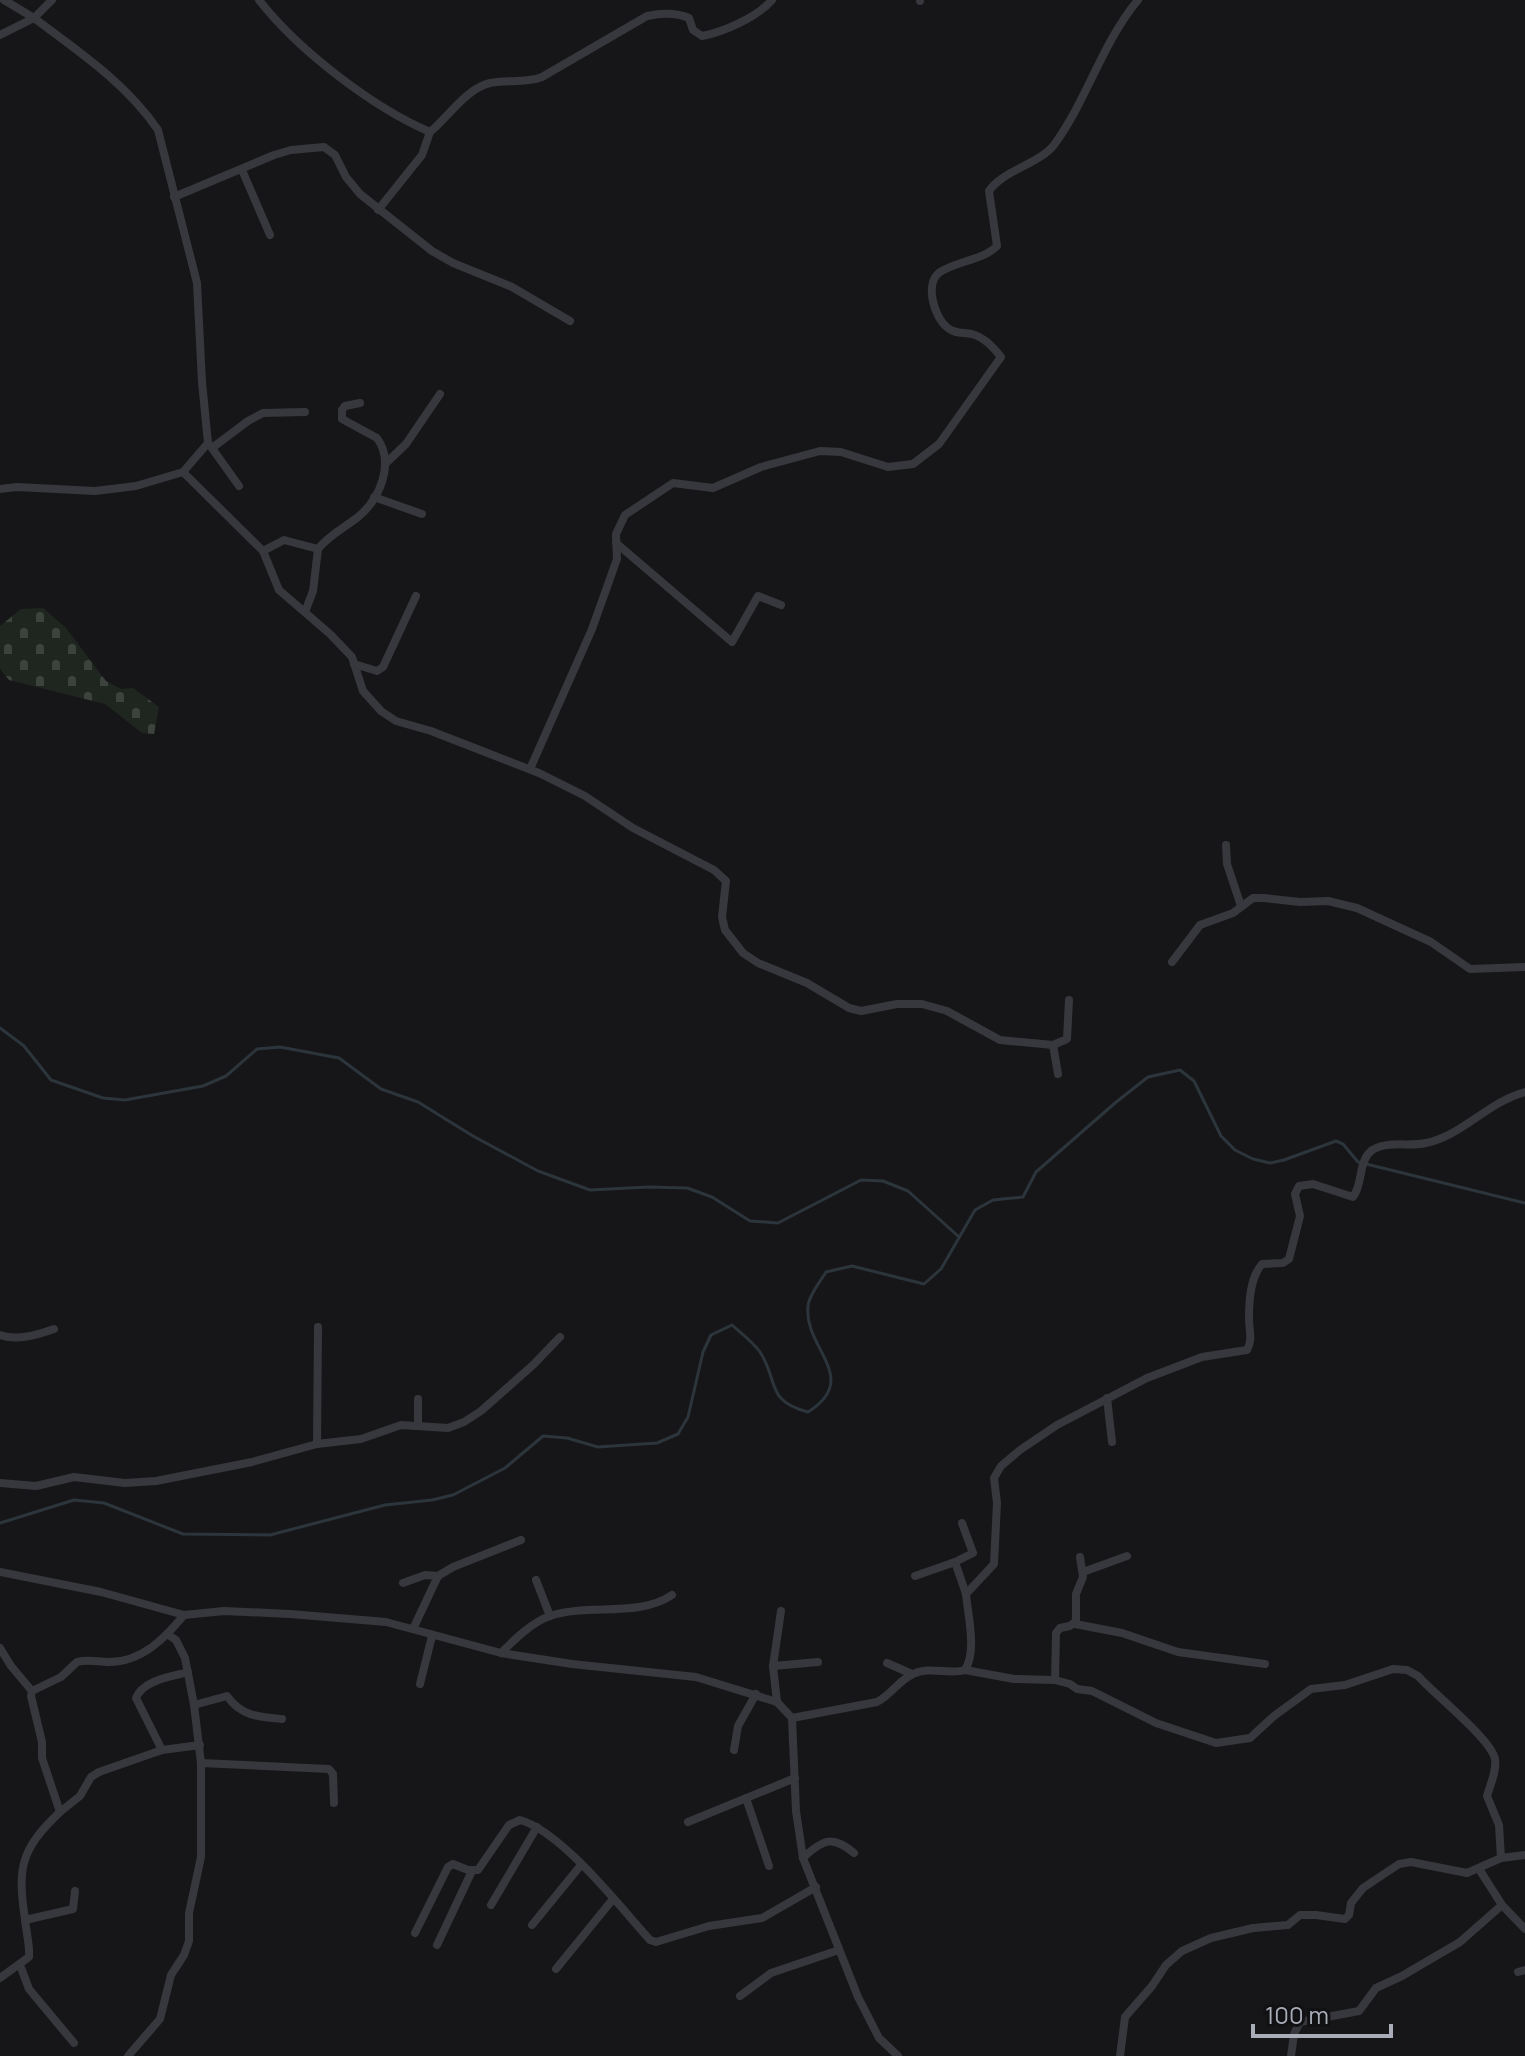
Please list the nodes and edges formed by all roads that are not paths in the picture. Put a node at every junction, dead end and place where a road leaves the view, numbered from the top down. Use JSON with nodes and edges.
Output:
{"nodes":[{"id":1,"x":4,"y":0,"type":"edge"},
{"id":2,"x":52,"y":0,"type":"edge"},
{"id":3,"x":259,"y":0,"type":"edge"},
{"id":4,"x":772,"y":0,"type":"edge"},
{"id":5,"x":1138,"y":0,"type":"edge"},
{"id":6,"x":34,"y":18,"type":"junction"},
{"id":7,"x":0,"y":35,"type":"edge"},
{"id":8,"x":430,"y":132,"type":"junction"},
{"id":9,"x":242,"y":170,"type":"junction"},
{"id":10,"x":174,"y":197,"type":"junction"},
{"id":11,"x":378,"y":210,"type":"junction"},
{"id":12,"x":270,"y":235,"type":"dead end"},
{"id":13,"x":570,"y":321,"type":"dead end"},
{"id":14,"x":440,"y":394,"type":"dead end"},
{"id":15,"x":360,"y":403,"type":"dead end"},
{"id":16,"x":305,"y":412,"type":"dead end"},
{"id":17,"x":210,"y":445,"type":"junction"},
{"id":18,"x":385,"y":464,"type":"junction"},
{"id":19,"x":183,"y":472,"type":"junction"},
{"id":20,"x":239,"y":486,"type":"dead end"},
{"id":21,"x":0,"y":489,"type":"edge"},
{"id":22,"x":374,"y":497,"type":"junction"},
{"id":23,"x":422,"y":514,"type":"dead end"},
{"id":24,"x":615,"y":543,"type":"junction"},
{"id":25,"x":318,"y":549,"type":"junction"},
{"id":26,"x":263,"y":551,"type":"junction"},
{"id":27,"x":416,"y":596,"type":"dead end"},
{"id":28,"x":781,"y":605,"type":"dead end"},
{"id":29,"x":305,"y":612,"type":"junction"},
{"id":30,"x":354,"y":664,"type":"junction"},
{"id":31,"x":530,"y":769,"type":"junction"},
{"id":32,"x":1226,"y":845,"type":"dead end"},
{"id":33,"x":1241,"y":906,"type":"junction"},
{"id":34,"x":1172,"y":962,"type":"dead end"},
{"id":35,"x":1525,"y":967,"type":"edge"},
{"id":36,"x":1069,"y":1000,"type":"dead end"},
{"id":37,"x":1053,"y":1045,"type":"junction"},
{"id":38,"x":1058,"y":1074,"type":"dead end"},
{"id":39,"x":1525,"y":1092,"type":"edge"},
{"id":40,"x":318,"y":1327,"type":"dead end"},
{"id":41,"x":54,"y":1329,"type":"dead end"},
{"id":42,"x":0,"y":1335,"type":"edge"},
{"id":43,"x":560,"y":1337,"type":"dead end"},
{"id":44,"x":1107,"y":1398,"type":"junction"},
{"id":45,"x":418,"y":1399,"type":"dead end"},
{"id":46,"x":418,"y":1426,"type":"junction"},
{"id":47,"x":1112,"y":1442,"type":"dead end"},
{"id":48,"x":317,"y":1444,"type":"junction"},
{"id":49,"x":0,"y":1483,"type":"edge"},
{"id":50,"x":962,"y":1523,"type":"dead end"},
{"id":51,"x":521,"y":1540,"type":"dead end"},
{"id":52,"x":1127,"y":1556,"type":"dead end"},
{"id":53,"x":1080,"y":1557,"type":"dead end"},
{"id":54,"x":955,"y":1562,"type":"junction"},
{"id":55,"x":0,"y":1572,"type":"edge"},
{"id":56,"x":1083,"y":1572,"type":"junction"},
{"id":57,"x":438,"y":1576,"type":"junction"},
{"id":58,"x":915,"y":1576,"type":"dead end"},
{"id":59,"x":536,"y":1580,"type":"dead end"},
{"id":60,"x":403,"y":1583,"type":"dead end"},
{"id":61,"x":966,"y":1594,"type":"junction"},
{"id":62,"x":672,"y":1595,"type":"dead end"},
{"id":63,"x":781,"y":1611,"type":"dead end"},
{"id":64,"x":184,"y":1615,"type":"junction"},
{"id":65,"x":550,"y":1616,"type":"junction"},
{"id":66,"x":1075,"y":1624,"type":"junction"},
{"id":67,"x":413,"y":1629,"type":"junction"},
{"id":68,"x":167,"y":1634,"type":"junction"},
{"id":69,"x":432,"y":1636,"type":"junction"},
{"id":70,"x":0,"y":1648,"type":"edge"},
{"id":71,"x":501,"y":1653,"type":"junction"},
{"id":72,"x":818,"y":1662,"type":"dead end"},
{"id":73,"x":887,"y":1663,"type":"dead end"},
{"id":74,"x":1265,"y":1664,"type":"dead end"},
{"id":75,"x":773,"y":1666,"type":"junction"},
{"id":76,"x":965,"y":1670,"type":"junction"},
{"id":77,"x":188,"y":1672,"type":"junction"},
{"id":78,"x":912,"y":1674,"type":"junction"},
{"id":79,"x":1055,"y":1680,"type":"junction"},
{"id":80,"x":420,"y":1684,"type":"dead end"},
{"id":81,"x":32,"y":1691,"type":"junction"},
{"id":82,"x":756,"y":1694,"type":"junction"},
{"id":83,"x":777,"y":1702,"type":"junction"},
{"id":84,"x":194,"y":1705,"type":"junction"},
{"id":85,"x":792,"y":1718,"type":"junction"},
{"id":86,"x":282,"y":1719,"type":"dead end"},
{"id":87,"x":200,"y":1745,"type":"junction"},
{"id":88,"x":162,"y":1750,"type":"junction"},
{"id":89,"x":734,"y":1750,"type":"dead end"},
{"id":90,"x":201,"y":1763,"type":"junction"},
{"id":91,"x":795,"y":1778,"type":"junction"},
{"id":92,"x":746,"y":1798,"type":"junction"},
{"id":93,"x":334,"y":1803,"type":"dead end"},
{"id":94,"x":60,"y":1812,"type":"junction"},
{"id":95,"x":688,"y":1822,"type":"dead end"},
{"id":96,"x":537,"y":1827,"type":"junction"},
{"id":97,"x":854,"y":1853,"type":"dead end"},
{"id":98,"x":1525,"y":1855,"type":"edge"},
{"id":99,"x":803,"y":1858,"type":"junction"},
{"id":100,"x":1501,"y":1858,"type":"junction"},
{"id":101,"x":581,"y":1865,"type":"junction"},
{"id":102,"x":769,"y":1866,"type":"dead end"},
{"id":103,"x":1479,"y":1869,"type":"junction"},
{"id":104,"x":472,"y":1871,"type":"junction"},
{"id":105,"x":816,"y":1887,"type":"junction"},
{"id":106,"x":75,"y":1891,"type":"dead end"},
{"id":107,"x":613,"y":1899,"type":"junction"},
{"id":108,"x":491,"y":1905,"type":"dead end"},
{"id":109,"x":1502,"y":1905,"type":"junction"},
{"id":110,"x":25,"y":1920,"type":"junction"},
{"id":111,"x":532,"y":1925,"type":"dead end"},
{"id":112,"x":1525,"y":1929,"type":"edge"},
{"id":113,"x":415,"y":1933,"type":"dead end"},
{"id":114,"x":437,"y":1945,"type":"dead end"},
{"id":115,"x":839,"y":1950,"type":"junction"},
{"id":116,"x":20,"y":1965,"type":"junction"},
{"id":117,"x":556,"y":1969,"type":"dead end"},
{"id":118,"x":0,"y":1978,"type":"edge"},
{"id":119,"x":740,"y":1996,"type":"dead end"},
{"id":120,"x":74,"y":2043,"type":"dead end"},
{"id":121,"x":128,"y":2056,"type":"edge"},
{"id":122,"x":898,"y":2056,"type":"edge"},
{"id":123,"x":1120,"y":2056,"type":"edge"},
{"id":124,"x":1291,"y":2056,"type":"edge"}],
"edges":[{"from":1,"to":6,"type":"street"},
{"from":2,"to":6,"type":"street"},
{"from":3,"to":8,"type":"street"},
{"from":4,"to":8,"type":"street"},
{"from":5,"to":24,"type":"street"},
{"from":6,"to":7,"type":"street"},
{"from":6,"to":10,"type":"street"},
{"from":8,"to":11,"type":"street"},
{"from":9,"to":10,"type":"street"},
{"from":9,"to":11,"type":"street"},
{"from":9,"to":12,"type":"street"},
{"from":10,"to":17,"type":"street"},
{"from":11,"to":13,"type":"street"},
{"from":14,"to":18,"type":"street"},
{"from":15,"to":18,"type":"street"},
{"from":16,"to":17,"type":"street"},
{"from":17,"to":19,"type":"street"},
{"from":17,"to":20,"type":"street"},
{"from":18,"to":22,"type":"street"},
{"from":19,"to":21,"type":"street"},
{"from":19,"to":26,"type":"street"},
{"from":22,"to":23,"type":"street"},
{"from":22,"to":25,"type":"street"},
{"from":24,"to":28,"type":"street"},
{"from":24,"to":31,"type":"street"},
{"from":25,"to":26,"type":"street"},
{"from":25,"to":29,"type":"street"},
{"from":26,"to":29,"type":"street"},
{"from":27,"to":30,"type":"street"},
{"from":29,"to":30,"type":"street"},
{"from":30,"to":31,"type":"street"},
{"from":31,"to":37,"type":"street"},
{"from":32,"to":33,"type":"street"},
{"from":33,"to":34,"type":"street"},
{"from":33,"to":35,"type":"street"},
{"from":36,"to":37,"type":"street"},
{"from":37,"to":38,"type":"street"},
{"from":39,"to":44,"type":"street"},
{"from":40,"to":48,"type":"street"},
{"from":41,"to":42,"type":"street"},
{"from":43,"to":46,"type":"street"},
{"from":44,"to":47,"type":"street"},
{"from":44,"to":61,"type":"street"},
{"from":45,"to":46,"type":"street"},
{"from":46,"to":48,"type":"street"},
{"from":48,"to":49,"type":"street"},
{"from":50,"to":54,"type":"street"},
{"from":51,"to":57,"type":"street"},
{"from":52,"to":56,"type":"street"},
{"from":53,"to":56,"type":"street"},
{"from":54,"to":58,"type":"street"},
{"from":54,"to":61,"type":"street"},
{"from":55,"to":64,"type":"street"},
{"from":56,"to":66,"type":"street"},
{"from":57,"to":60,"type":"street"},
{"from":57,"to":67,"type":"street"},
{"from":59,"to":65,"type":"street"},
{"from":61,"to":76,"type":"street"},
{"from":62,"to":65,"type":"street"},
{"from":63,"to":75,"type":"street"},
{"from":64,"to":67,"type":"street"},
{"from":64,"to":68,"type":"street"},
{"from":65,"to":71,"type":"street"},
{"from":66,"to":74,"type":"street"},
{"from":66,"to":79,"type":"street"},
{"from":67,"to":69,"type":"street"},
{"from":68,"to":77,"type":"street"},
{"from":68,"to":81,"type":"street"},
{"from":69,"to":71,"type":"street"},
{"from":69,"to":80,"type":"street"},
{"from":70,"to":81,"type":"street"},
{"from":71,"to":82,"type":"street"},
{"from":72,"to":75,"type":"street"},
{"from":73,"to":78,"type":"street"},
{"from":75,"to":83,"type":"street"},
{"from":76,"to":78,"type":"street"},
{"from":76,"to":79,"type":"street"},
{"from":77,"to":84,"type":"street"},
{"from":77,"to":88,"type":"street"},
{"from":78,"to":85,"type":"street"},
{"from":79,"to":100,"type":"street"},
{"from":81,"to":94,"type":"street"},
{"from":82,"to":83,"type":"street"},
{"from":82,"to":89,"type":"street"},
{"from":83,"to":85,"type":"street"},
{"from":84,"to":86,"type":"street"},
{"from":84,"to":87,"type":"street"},
{"from":85,"to":91,"type":"street"},
{"from":87,"to":88,"type":"street"},
{"from":87,"to":90,"type":"street"},
{"from":88,"to":94,"type":"street"},
{"from":90,"to":93,"type":"street"},
{"from":90,"to":121,"type":"street"},
{"from":91,"to":92,"type":"street"},
{"from":91,"to":99,"type":"street"},
{"from":92,"to":95,"type":"street"},
{"from":92,"to":102,"type":"street"},
{"from":94,"to":110,"type":"street"},
{"from":96,"to":101,"type":"street"},
{"from":96,"to":104,"type":"street"},
{"from":96,"to":108,"type":"street"},
{"from":97,"to":99,"type":"street"},
{"from":98,"to":100,"type":"street"},
{"from":99,"to":105,"type":"street"},
{"from":100,"to":103,"type":"street"},
{"from":101,"to":107,"type":"street"},
{"from":101,"to":111,"type":"street"},
{"from":103,"to":109,"type":"street"},
{"from":103,"to":123,"type":"street"},
{"from":104,"to":113,"type":"street"},
{"from":104,"to":114,"type":"street"},
{"from":105,"to":107,"type":"street"},
{"from":105,"to":115,"type":"street"},
{"from":106,"to":110,"type":"street"},
{"from":107,"to":117,"type":"street"},
{"from":109,"to":112,"type":"street"},
{"from":109,"to":124,"type":"street"},
{"from":110,"to":116,"type":"street"},
{"from":115,"to":119,"type":"street"},
{"from":115,"to":122,"type":"street"},
{"from":116,"to":118,"type":"street"},
{"from":116,"to":120,"type":"street"}]}
